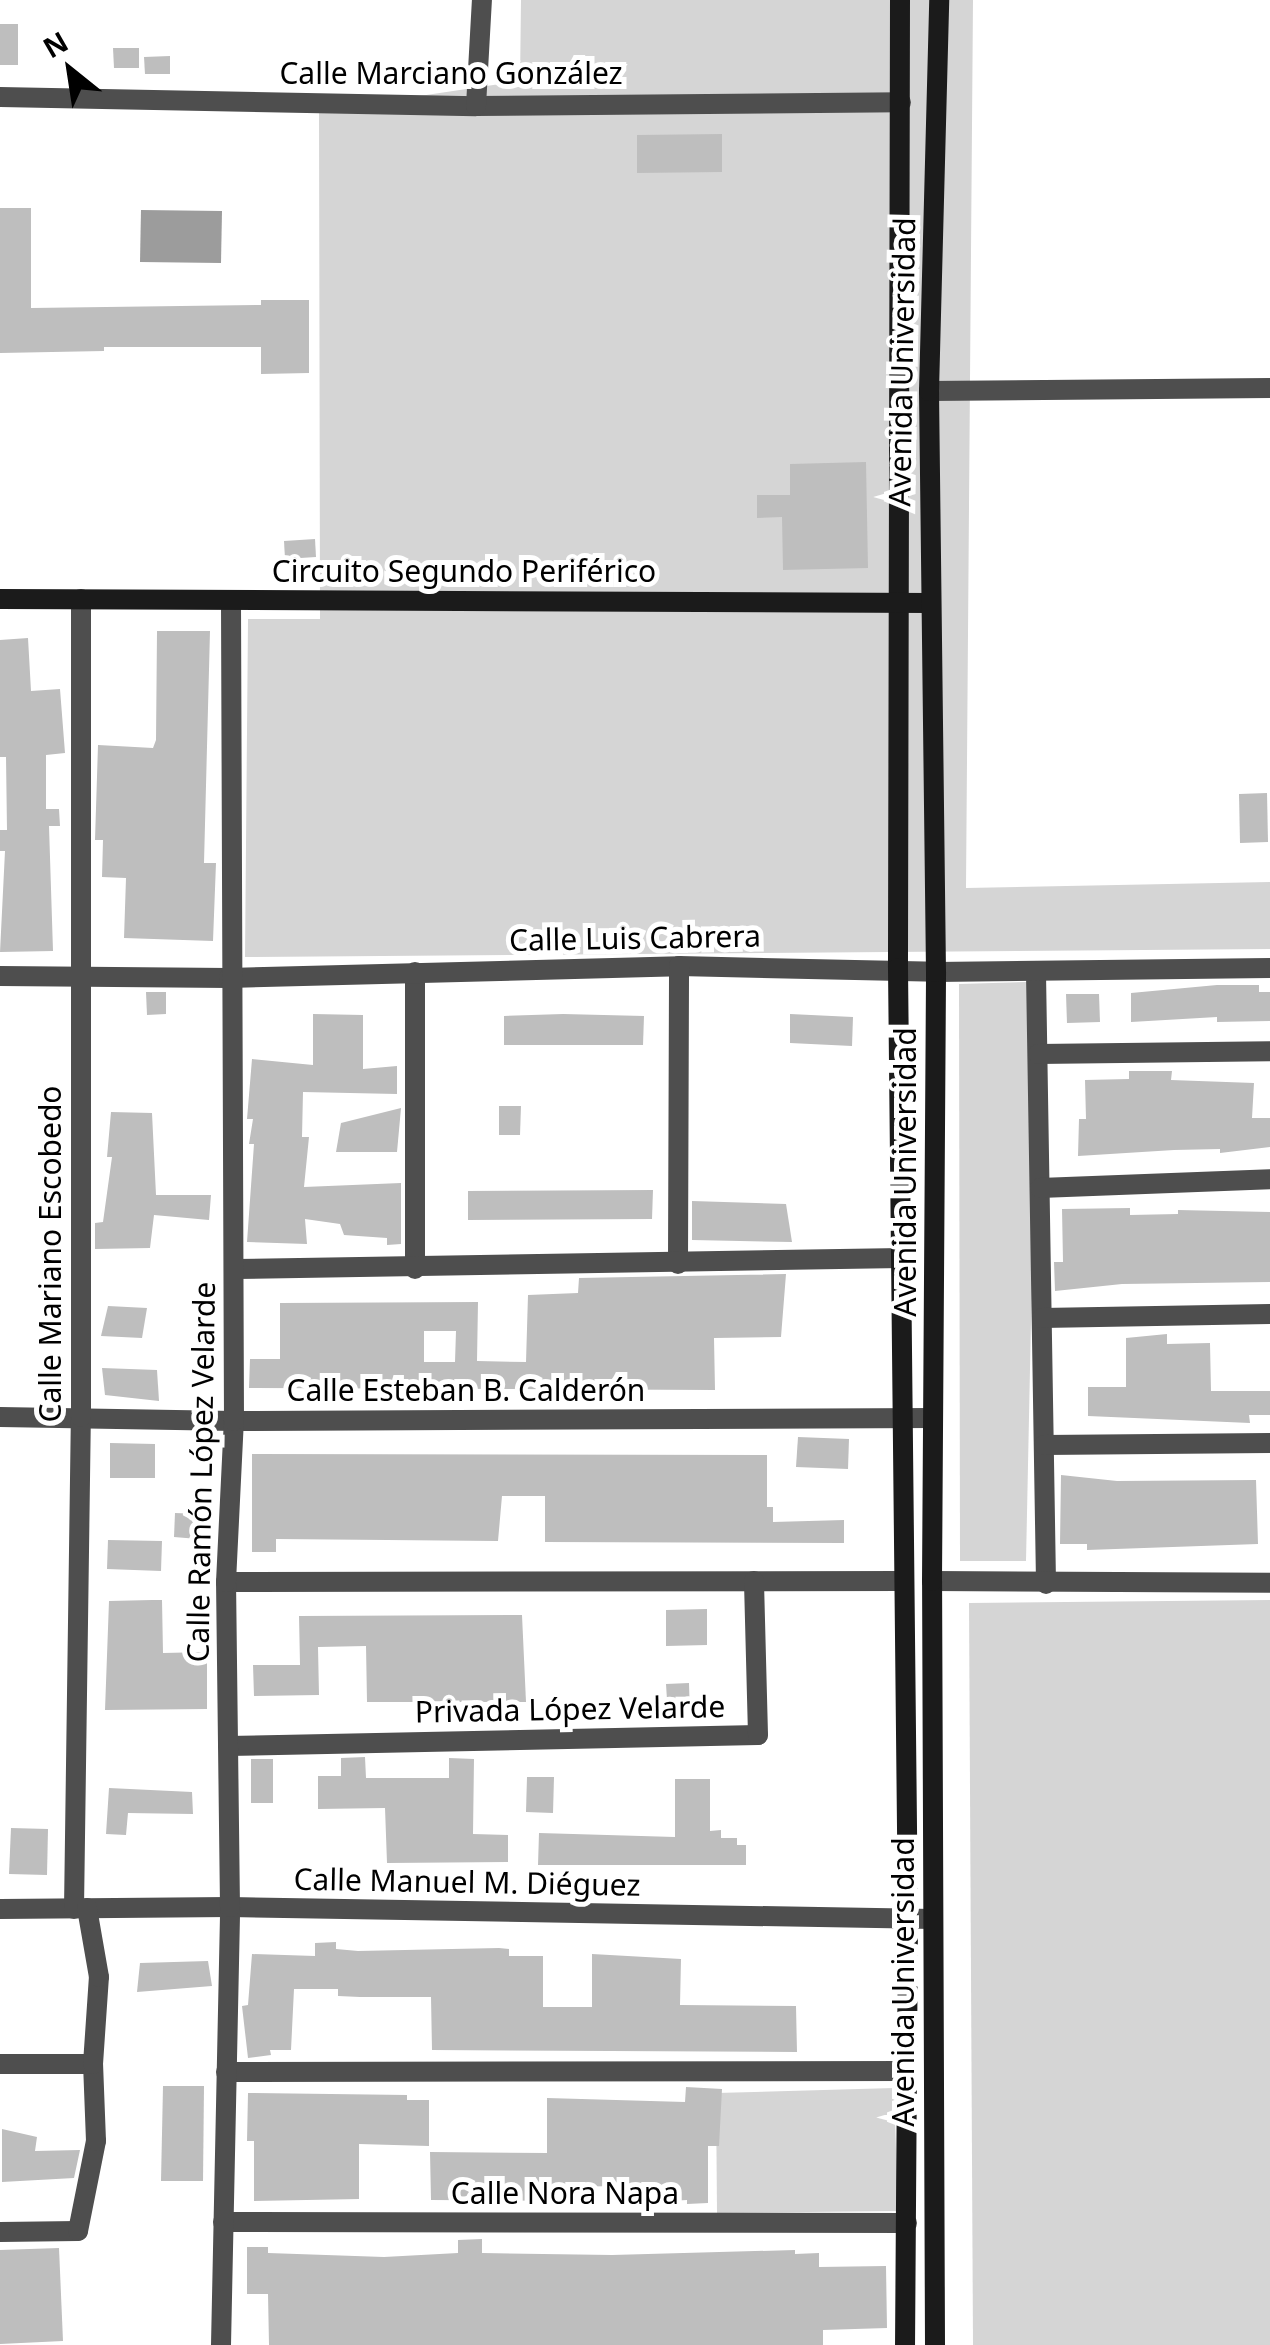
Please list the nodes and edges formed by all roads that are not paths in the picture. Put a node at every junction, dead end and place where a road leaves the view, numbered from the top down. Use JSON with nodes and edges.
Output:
{"nodes":[{"id":1,"x":482,"y":0,"type":"edge"},
{"id":2,"x":900,"y":0,"type":"edge"},
{"id":3,"x":940,"y":0,"type":"edge"},
{"id":4,"x":0,"y":97,"type":"edge"},
{"id":5,"x":901,"y":102,"type":"junction"},
{"id":6,"x":476,"y":106,"type":"junction"},
{"id":7,"x":1270,"y":388,"type":"edge"},
{"id":8,"x":929,"y":391,"type":"junction"},
{"id":9,"x":0,"y":599,"type":"edge"},
{"id":10,"x":82,"y":600,"type":"junction"},
{"id":11,"x":231,"y":600,"type":"junction"},
{"id":12,"x":897,"y":603,"type":"junction"},
{"id":13,"x":928,"y":603,"type":"junction"},
{"id":14,"x":679,"y":966,"type":"junction"},
{"id":15,"x":898,"y":968,"type":"junction"},
{"id":16,"x":1270,"y":968,"type":"edge"},
{"id":17,"x":415,"y":972,"type":"junction"},
{"id":18,"x":936,"y":972,"type":"junction"},
{"id":19,"x":1036,"y":973,"type":"junction"},
{"id":20,"x":0,"y":976,"type":"edge"},
{"id":21,"x":78,"y":978,"type":"junction"},
{"id":22,"x":230,"y":978,"type":"junction"},
{"id":23,"x":1270,"y":1051,"type":"edge"},
{"id":24,"x":1038,"y":1054,"type":"junction"},
{"id":25,"x":1270,"y":1179,"type":"edge"},
{"id":26,"x":1040,"y":1188,"type":"junction"},
{"id":27,"x":902,"y":1258,"type":"junction"},
{"id":28,"x":678,"y":1264,"type":"junction"},
{"id":29,"x":415,"y":1269,"type":"junction"},
{"id":30,"x":235,"y":1270,"type":"junction"},
{"id":31,"x":1270,"y":1314,"type":"edge"},
{"id":32,"x":1042,"y":1318,"type":"junction"},
{"id":33,"x":0,"y":1417,"type":"edge"},
{"id":34,"x":81,"y":1417,"type":"junction"},
{"id":35,"x":903,"y":1417,"type":"junction"},
{"id":36,"x":933,"y":1418,"type":"junction"},
{"id":37,"x":234,"y":1421,"type":"junction"},
{"id":38,"x":1270,"y":1443,"type":"edge"},
{"id":39,"x":1044,"y":1445,"type":"junction"},
{"id":40,"x":754,"y":1581,"type":"junction"},
{"id":41,"x":903,"y":1581,"type":"junction"},
{"id":42,"x":932,"y":1581,"type":"junction"},
{"id":43,"x":226,"y":1582,"type":"junction"},
{"id":44,"x":1270,"y":1583,"type":"edge"},
{"id":45,"x":1046,"y":1584,"type":"junction"},
{"id":46,"x":904,"y":1675,"type":"junction"},
{"id":47,"x":932,"y":1676,"type":"junction"},
{"id":48,"x":228,"y":1746,"type":"junction"},
{"id":49,"x":230,"y":1907,"type":"junction"},
{"id":50,"x":81,"y":1908,"type":"junction"},
{"id":51,"x":0,"y":1909,"type":"edge"},
{"id":52,"x":908,"y":1919,"type":"junction"},
{"id":53,"x":933,"y":1919,"type":"junction"},
{"id":54,"x":0,"y":2064,"type":"edge"},
{"id":55,"x":93,"y":2064,"type":"junction"},
{"id":56,"x":906,"y":2071,"type":"junction"},
{"id":57,"x":226,"y":2072,"type":"junction"},
{"id":58,"x":223,"y":2222,"type":"junction"},
{"id":59,"x":907,"y":2223,"type":"junction"},
{"id":60,"x":0,"y":2232,"type":"edge"},
{"id":61,"x":221,"y":2345,"type":"edge"},
{"id":62,"x":904,"y":2345,"type":"edge"},
{"id":63,"x":935,"y":2345,"type":"edge"}],
"edges":[{"from":1,"to":6,"type":"street"},
{"from":2,"to":5,"type":"main road","name":"Avenida Universidad"},
{"from":3,"to":8,"type":"main road","name":"Avenida Universidad"},
{"from":4,"to":6,"type":"street","name":"Calle Marciano González"},
{"from":5,"to":6,"type":"street","name":"Calle Marciano González"},
{"from":5,"to":12,"type":"main road","name":"Avenida Universidad"},
{"from":7,"to":8,"type":"street"},
{"from":8,"to":13,"type":"main road","name":"Avenida Universidad"},
{"from":9,"to":10,"type":"main road","name":"Circuito Segundo Periférico"},
{"from":10,"to":11,"type":"main road","name":"Circuito Segundo Periférico"},
{"from":10,"to":21,"type":"street","name":"Calle Mariano Escobedo"},
{"from":11,"to":12,"type":"main road","name":"Circuito Segundo Periférico"},
{"from":11,"to":22,"type":"street","name":"Calle Ramón López Velarde"},
{"from":12,"to":13,"type":"main road","name":"Circuito Segundo Periférico"},
{"from":12,"to":15,"type":"main road","name":"Avenida Universidad"},
{"from":13,"to":18,"type":"main road","name":"Avenida Universidad"},
{"from":14,"to":15,"type":"street","name":"Calle Luis Cabrera"},
{"from":14,"to":17,"type":"street","name":"Calle Luis Cabrera"},
{"from":14,"to":28,"type":"street"},
{"from":15,"to":18,"type":"street","name":"Calle Luis Cabrera"},
{"from":15,"to":27,"type":"main road","name":"Avenida Universidad"},
{"from":16,"to":19,"type":"street","name":"Calle Luis Cabrera"},
{"from":17,"to":22,"type":"street","name":"Calle Luis Cabrera"},
{"from":17,"to":29,"type":"street"},
{"from":18,"to":19,"type":"street","name":"Calle Luis Cabrera"},
{"from":18,"to":36,"type":"main road","name":"Avenida Universidad"},
{"from":19,"to":24,"type":"street"},
{"from":20,"to":21,"type":"street","name":"Calle Luis Cabrera"},
{"from":21,"to":22,"type":"street","name":"Calle Luis Cabrera"},
{"from":21,"to":34,"type":"street","name":"Calle Mariano Escobedo"},
{"from":22,"to":30,"type":"street","name":"Calle Ramón López Velarde"},
{"from":23,"to":24,"type":"street"},
{"from":24,"to":26,"type":"street"},
{"from":25,"to":26,"type":"street"},
{"from":26,"to":32,"type":"street"},
{"from":27,"to":28,"type":"street"},
{"from":27,"to":35,"type":"main road","name":"Avenida Universidad"},
{"from":28,"to":29,"type":"street"},
{"from":29,"to":30,"type":"street"},
{"from":30,"to":37,"type":"street","name":"Calle Ramón López Velarde"},
{"from":31,"to":32,"type":"street"},
{"from":32,"to":39,"type":"street"},
{"from":33,"to":34,"type":"street","name":"Calle Esteban B. Calderón"},
{"from":34,"to":37,"type":"street","name":"Calle Esteban B. Calderón"},
{"from":34,"to":50,"type":"street","name":"Calle Mariano Escobedo"},
{"from":35,"to":36,"type":"street","name":"Calle Esteban B. Calderón"},
{"from":35,"to":37,"type":"street","name":"Calle Esteban B. Calderón"},
{"from":35,"to":41,"type":"main road","name":"Avenida Universidad"},
{"from":36,"to":42,"type":"main road","name":"Avenida Universidad"},
{"from":37,"to":43,"type":"street","name":"Calle Ramón López Velarde"},
{"from":38,"to":39,"type":"street"},
{"from":39,"to":45,"type":"street"},
{"from":40,"to":41,"type":"street"},
{"from":40,"to":43,"type":"street"},
{"from":40,"to":48,"type":"street","name":"Privada López Velarde"},
{"from":41,"to":46,"type":"main road","name":"Avenida Universidad"},
{"from":42,"to":45,"type":"street"},
{"from":42,"to":47,"type":"main road","name":"Avenida Universidad"},
{"from":43,"to":48,"type":"street","name":"Calle Ramón López Velarde"},
{"from":44,"to":45,"type":"street"},
{"from":46,"to":47,"type":"street"},
{"from":46,"to":52,"type":"main road","name":"Avenida Universidad"},
{"from":47,"to":53,"type":"main road","name":"Avenida Universidad"},
{"from":48,"to":49,"type":"street","name":"Calle Ramón López Velarde"},
{"from":49,"to":50,"type":"street","name":"Calle Manuel M. Diéguez"},
{"from":49,"to":52,"type":"street","name":"Calle Manuel M. Diéguez"},
{"from":49,"to":57,"type":"street","name":"Calle Ramón López Velarde"},
{"from":50,"to":51,"type":"street","name":"Calle Manuel M. Diéguez"},
{"from":50,"to":55,"type":"street","name":"Calle Mariano Escobedo"},
{"from":52,"to":53,"type":"street","name":"Calle Manuel M. Diéguez"},
{"from":52,"to":56,"type":"main road","name":"Avenida Universidad"},
{"from":53,"to":63,"type":"main road","name":"Avenida Universidad"},
{"from":54,"to":55,"type":"street"},
{"from":55,"to":60,"type":"street","name":"Calle Mariano Escobedo"},
{"from":56,"to":57,"type":"street"},
{"from":56,"to":59,"type":"main road","name":"Avenida Universidad"},
{"from":57,"to":58,"type":"street","name":"Calle Ramón López Velarde"},
{"from":58,"to":59,"type":"street","name":"Calle Nora Napa"},
{"from":58,"to":61,"type":"street","name":"Calle Ramón López Velarde"},
{"from":59,"to":62,"type":"main road","name":"Avenida Universidad"}]}
